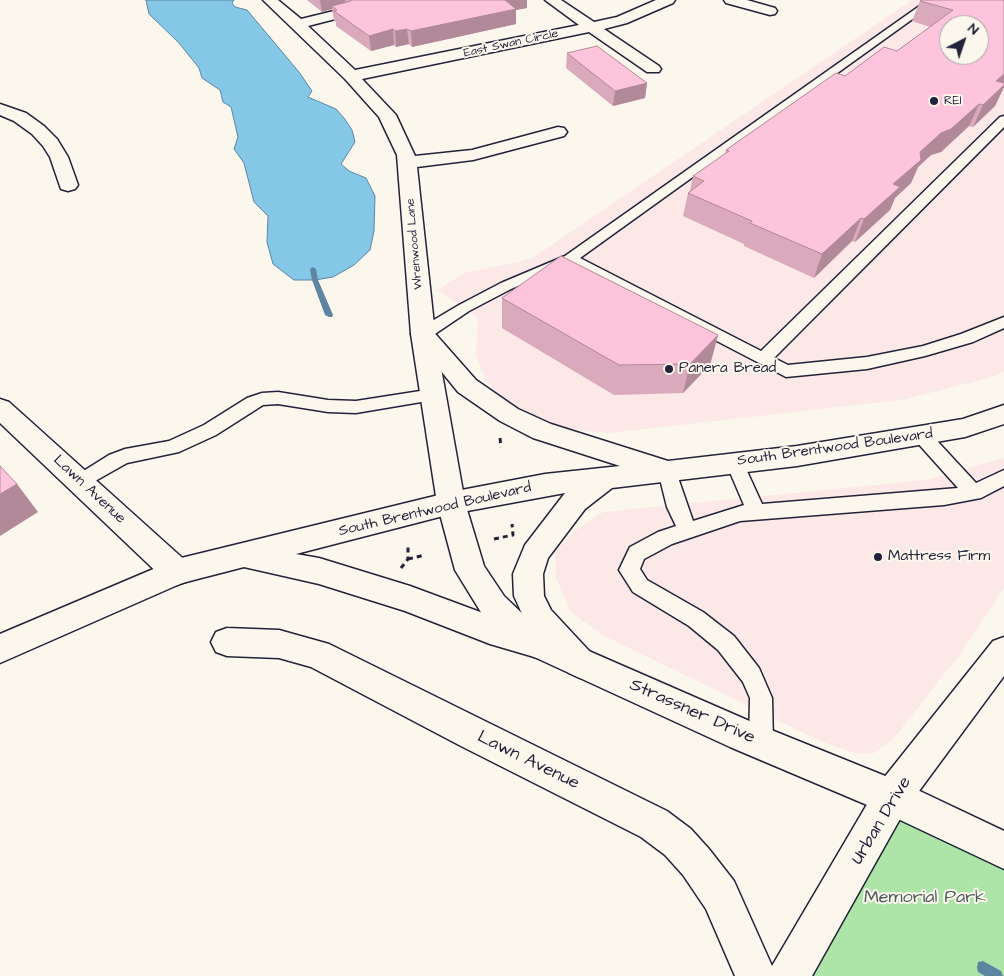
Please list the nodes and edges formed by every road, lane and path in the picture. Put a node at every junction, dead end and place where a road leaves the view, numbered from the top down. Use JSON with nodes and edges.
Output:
{"nodes":[{"id":1,"x":270,"y":0,"type":"edge"},
{"id":2,"x":552,"y":0,"type":"edge"},
{"id":3,"x":668,"y":0,"type":"edge"},
{"id":4,"x":731,"y":0,"type":"edge"},
{"id":5,"x":934,"y":0,"type":"edge"},
{"id":6,"x":770,"y":11,"type":"dead end"},
{"id":7,"x":346,"y":12,"type":"edge"},
{"id":8,"x":298,"y":24,"type":"junction"},
{"id":9,"x":589,"y":27,"type":"junction"},
{"id":10,"x":653,"y":69,"type":"dead end"},
{"id":11,"x":351,"y":76,"type":"junction"},
{"id":12,"x":0,"y":109,"type":"edge"},
{"id":13,"x":1003,"y":121,"type":"edge"},
{"id":14,"x":558,"y":132,"type":"dead end"},
{"id":15,"x":407,"y":163,"type":"junction"},
{"id":16,"x":68,"y":185,"type":"dead end"},
{"id":17,"x":570,"y":259,"type":"junction"},
{"id":18,"x":1004,"y":322,"type":"edge"},
{"id":19,"x":423,"y":334,"type":"junction"},
{"id":20,"x":762,"y":359,"type":"junction"},
{"id":21,"x":433,"y":395,"type":"junction"},
{"id":22,"x":0,"y":408,"type":"edge"},
{"id":23,"x":1004,"y":414,"type":"edge"},
{"id":24,"x":921,"y":435,"type":"junction"},
{"id":25,"x":734,"y":463,"type":"junction"},
{"id":26,"x":668,"y":471,"type":"junction"},
{"id":27,"x":1004,"y":477,"type":"edge"},
{"id":28,"x":606,"y":478,"type":"junction"},
{"id":29,"x":81,"y":482,"type":"junction"},
{"id":30,"x":974,"y":493,"type":"junction"},
{"id":31,"x":450,"y":503,"type":"junction"},
{"id":32,"x":756,"y":511,"type":"junction"},
{"id":33,"x":512,"y":524,"type":"dead end"},
{"id":34,"x":688,"y":531,"type":"junction"},
{"id":35,"x":494,"y":539,"type":"dead end"},
{"id":36,"x":408,"y":545,"type":"dead end"},
{"id":37,"x":425,"y":555,"type":"dead end"},
{"id":38,"x":240,"y":556,"type":"junction"},
{"id":39,"x":408,"y":559,"type":"junction"},
{"id":40,"x":399,"y":571,"type":"dead end"},
{"id":41,"x":177,"y":572,"type":"junction"},
{"id":42,"x":227,"y":642,"type":"dead end"},
{"id":43,"x":541,"y":646,"type":"junction"},
{"id":44,"x":0,"y":650,"type":"edge"},
{"id":45,"x":1004,"y":651,"type":"edge"},
{"id":46,"x":580,"y":663,"type":"junction"},
{"id":47,"x":761,"y":743,"type":"junction"},
{"id":48,"x":892,"y":797,"type":"junction"},
{"id":49,"x":1004,"y":850,"type":"edge"},
{"id":50,"x":756,"y":976,"type":"edge"},
{"id":51,"x":789,"y":976,"type":"edge"}],
"edges":[{"from":1,"to":8,"type":"street","name":"Wrenwood Lane"},
{"from":2,"to":9,"type":"street"},
{"from":3,"to":9,"type":"street","name":"East Swan Circle"},
{"from":4,"to":6,"type":"street"},
{"from":5,"to":17,"type":"lane"},
{"from":7,"to":8,"type":"street"},
{"from":8,"to":11,"type":"street","name":"Wrenwood Lane"},
{"from":9,"to":10,"type":"street"},
{"from":9,"to":11,"type":"street","name":"East Swan Circle"},
{"from":11,"to":15,"type":"street","name":"Wrenwood Lane"},
{"from":12,"to":16,"type":"street"},
{"from":13,"to":20,"type":"lane"},
{"from":14,"to":15,"type":"street"},
{"from":15,"to":19,"type":"street","name":"Wrenwood Lane"},
{"from":17,"to":19,"type":"lane"},
{"from":17,"to":20,"type":"lane"},
{"from":18,"to":20,"type":"lane"},
{"from":19,"to":21,"type":"street","name":"Wrenwood Lane"},
{"from":19,"to":26,"type":"street"},
{"from":21,"to":29,"type":"lane"},
{"from":21,"to":31,"type":"street","name":"Wrenwood Lane"},
{"from":22,"to":29,"type":"street","name":"Lawn Avenue"},
{"from":23,"to":24,"type":"street","name":"South Brentwood Boulevard"},
{"from":24,"to":25,"type":"street","name":"South Brentwood Boulevard"},
{"from":24,"to":30,"type":"lane"},
{"from":25,"to":26,"type":"street","name":"South Brentwood Boulevard"},
{"from":25,"to":32,"type":"lane"},
{"from":26,"to":28,"type":"street","name":"South Brentwood Boulevard"},
{"from":26,"to":34,"type":"lane"},
{"from":27,"to":30,"type":"lane"},
{"from":28,"to":31,"type":"street","name":"South Brentwood Boulevard"},
{"from":28,"to":46,"type":"street"},
{"from":29,"to":41,"type":"street","name":"Lawn Avenue"},
{"from":30,"to":32,"type":"lane"},
{"from":31,"to":38,"type":"street","name":"South Brentwood Boulevard"},
{"from":31,"to":43,"type":"street","name":"Strassner Drive"},
{"from":32,"to":34,"type":"lane"},
{"from":33,"to":35,"type":"path"},
{"from":34,"to":47,"type":"lane"},
{"from":36,"to":39,"type":"path"},
{"from":37,"to":39,"type":"path"},
{"from":38,"to":41,"type":"street","name":"South Brentwood Boulevard"},
{"from":38,"to":43,"type":"street"},
{"from":39,"to":40,"type":"path"},
{"from":41,"to":44,"type":"street","name":"South Brentwood Boulevard"},
{"from":42,"to":50,"type":"street","name":"Lawn Avenue"},
{"from":43,"to":46,"type":"street","name":"Strassner Drive"},
{"from":45,"to":48,"type":"street","name":"Urban Drive"},
{"from":46,"to":47,"type":"street","name":"Strassner Drive"},
{"from":47,"to":48,"type":"street","name":"Strassner Drive"},
{"from":48,"to":49,"type":"street","name":"Strassner Drive"},
{"from":48,"to":51,"type":"street","name":"Urban Drive"}]}
